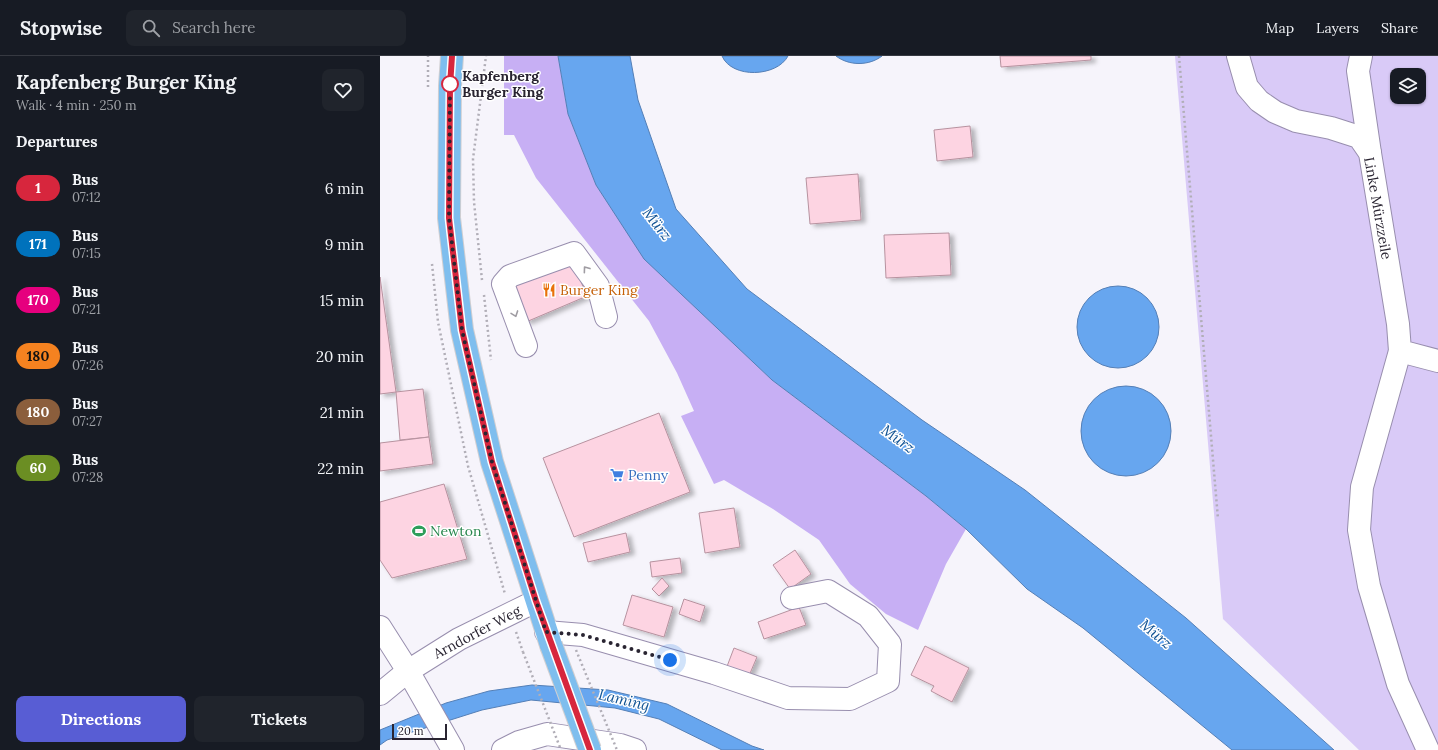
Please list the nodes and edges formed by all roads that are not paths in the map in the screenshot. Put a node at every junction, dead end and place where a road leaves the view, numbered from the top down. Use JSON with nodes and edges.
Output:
{"nodes":[{"id":1,"x":452,"y":56,"type":"edge"},
{"id":2,"x":1238,"y":56,"type":"edge"},
{"id":3,"x":1361,"y":56,"type":"edge"},
{"id":4,"x":1370,"y":153,"type":"junction"},
{"id":5,"x":606,"y":317,"type":"dead end"},
{"id":6,"x":526,"y":346,"type":"dead end"},
{"id":7,"x":1400,"y":351,"type":"junction"},
{"id":8,"x":1438,"y":361,"type":"edge"},
{"id":9,"x":792,"y":598,"type":"dead end"},
{"id":10,"x":536,"y":601,"type":"junction"},
{"id":11,"x":380,"y":627,"type":"edge"},
{"id":12,"x":548,"y":638,"type":"junction"},
{"id":13,"x":408,"y":671,"type":"junction"},
{"id":14,"x":380,"y":694,"type":"edge"},
{"id":15,"x":453,"y":750,"type":"edge"},
{"id":16,"x":503,"y":750,"type":"edge"},
{"id":17,"x":590,"y":750,"type":"edge"},
{"id":18,"x":635,"y":750,"type":"edge"},
{"id":19,"x":1428,"y":750,"type":"edge"}],
"edges":[{"from":1,"to":10,"type":"main road"},
{"from":2,"to":4,"type":"street","name":"Linke Mürzzeile"},
{"from":3,"to":4,"type":"street"},
{"from":4,"to":7,"type":"street","name":"Linke Mürzzeile"},
{"from":5,"to":6,"type":"street","one_way":true},
{"from":7,"to":8,"type":"street"},
{"from":7,"to":19,"type":"street","name":"Linke Mürzzeile"},
{"from":9,"to":12,"type":"street"},
{"from":10,"to":12,"type":"main road"},
{"from":10,"to":13,"type":"street","name":"Arndorfer Weg"},
{"from":11,"to":13,"type":"street"},
{"from":12,"to":17,"type":"main road","bridge":true},
{"from":13,"to":14,"type":"street","name":"Arndorfer Weg"},
{"from":13,"to":15,"type":"street"},
{"from":16,"to":18,"type":"street"}]}
